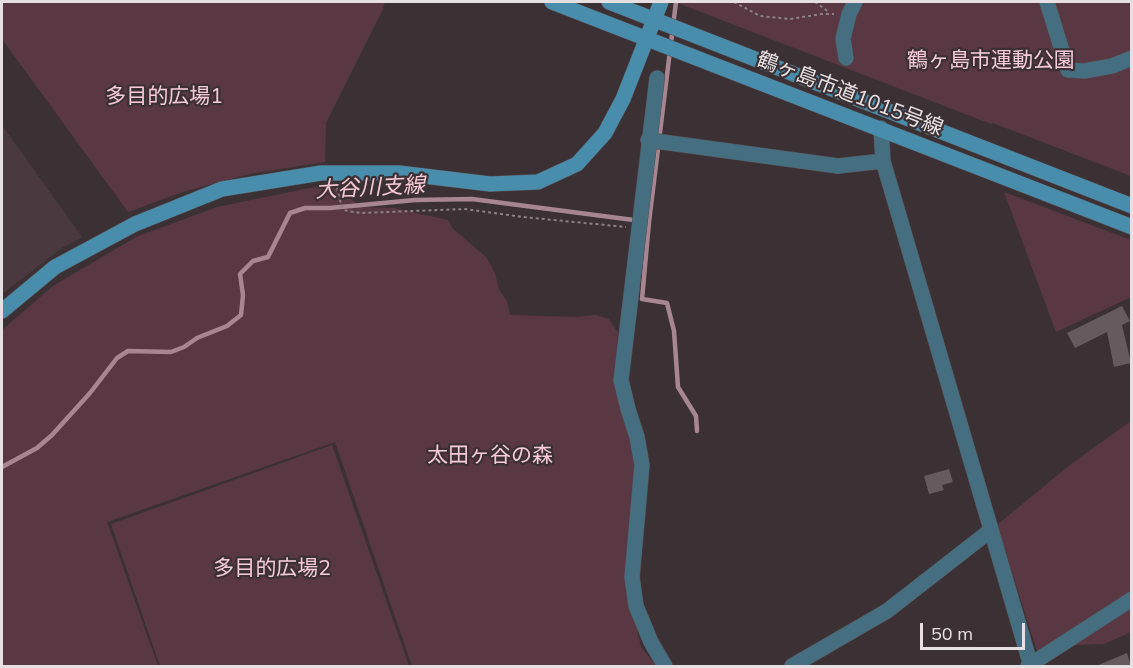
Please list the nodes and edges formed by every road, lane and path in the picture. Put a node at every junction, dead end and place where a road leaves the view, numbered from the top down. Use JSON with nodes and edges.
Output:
{"nodes":[{"id":1,"x":552,"y":2,"type":"edge"},
{"id":2,"x":609,"y":2,"type":"edge"},
{"id":3,"x":661,"y":2,"type":"edge"},
{"id":4,"x":734,"y":2,"type":"edge"},
{"id":5,"x":815,"y":2,"type":"edge"},
{"id":6,"x":1047,"y":2,"type":"edge"},
{"id":7,"x":852,"y":8,"type":"edge"},
{"id":8,"x":831,"y":14,"type":"junction"},
{"id":9,"x":654,"y":20,"type":"junction"},
{"id":10,"x":647,"y":38,"type":"junction"},
{"id":11,"x":846,"y":58,"type":"dead end"},
{"id":12,"x":1131,"y":58,"type":"edge"},
{"id":13,"x":657,"y":78,"type":"dead end"},
{"id":14,"x":881,"y":128,"type":"junction"},
{"id":15,"x":648,"y":140,"type":"junction"},
{"id":16,"x":883,"y":161,"type":"junction"},
{"id":17,"x":337,"y":188,"type":"dead end"},
{"id":18,"x":1131,"y":206,"type":"edge"},
{"id":19,"x":1131,"y":227,"type":"edge"},
{"id":20,"x":638,"y":228,"type":"junction"},
{"id":21,"x":2,"y":311,"type":"edge"},
{"id":22,"x":991,"y":530,"type":"junction"},
{"id":23,"x":1131,"y":599,"type":"edge"},
{"id":24,"x":665,"y":666,"type":"edge"},
{"id":25,"x":792,"y":666,"type":"edge"},
{"id":26,"x":1030,"y":666,"type":"edge"}],
"edges":[{"from":1,"to":10,"type":"street","name":"鶴ヶ島市道1015号線"},
{"from":2,"to":9,"type":"street","name":"鶴ヶ島市道1015号線"},
{"from":3,"to":9,"type":"street"},
{"from":4,"to":8,"type":"path"},
{"from":5,"to":8,"type":"path"},
{"from":6,"to":12,"type":"street"},
{"from":7,"to":8,"type":"path"},
{"from":7,"to":11,"type":"street"},
{"from":9,"to":10,"type":"street"},
{"from":9,"to":18,"type":"street","name":"鶴ヶ島市道1015号線"},
{"from":10,"to":14,"type":"street","name":"鶴ヶ島市道1015号線"},
{"from":10,"to":21,"type":"street"},
{"from":13,"to":15,"type":"street"},
{"from":14,"to":16,"type":"street"},
{"from":14,"to":19,"type":"street","name":"鶴ヶ島市道1015号線"},
{"from":15,"to":16,"type":"street"},
{"from":15,"to":20,"type":"street"},
{"from":16,"to":22,"type":"street"},
{"from":17,"to":20,"type":"path"},
{"from":20,"to":24,"type":"street"},
{"from":22,"to":25,"type":"street"},
{"from":22,"to":26,"type":"street"},
{"from":23,"to":26,"type":"street"}]}
